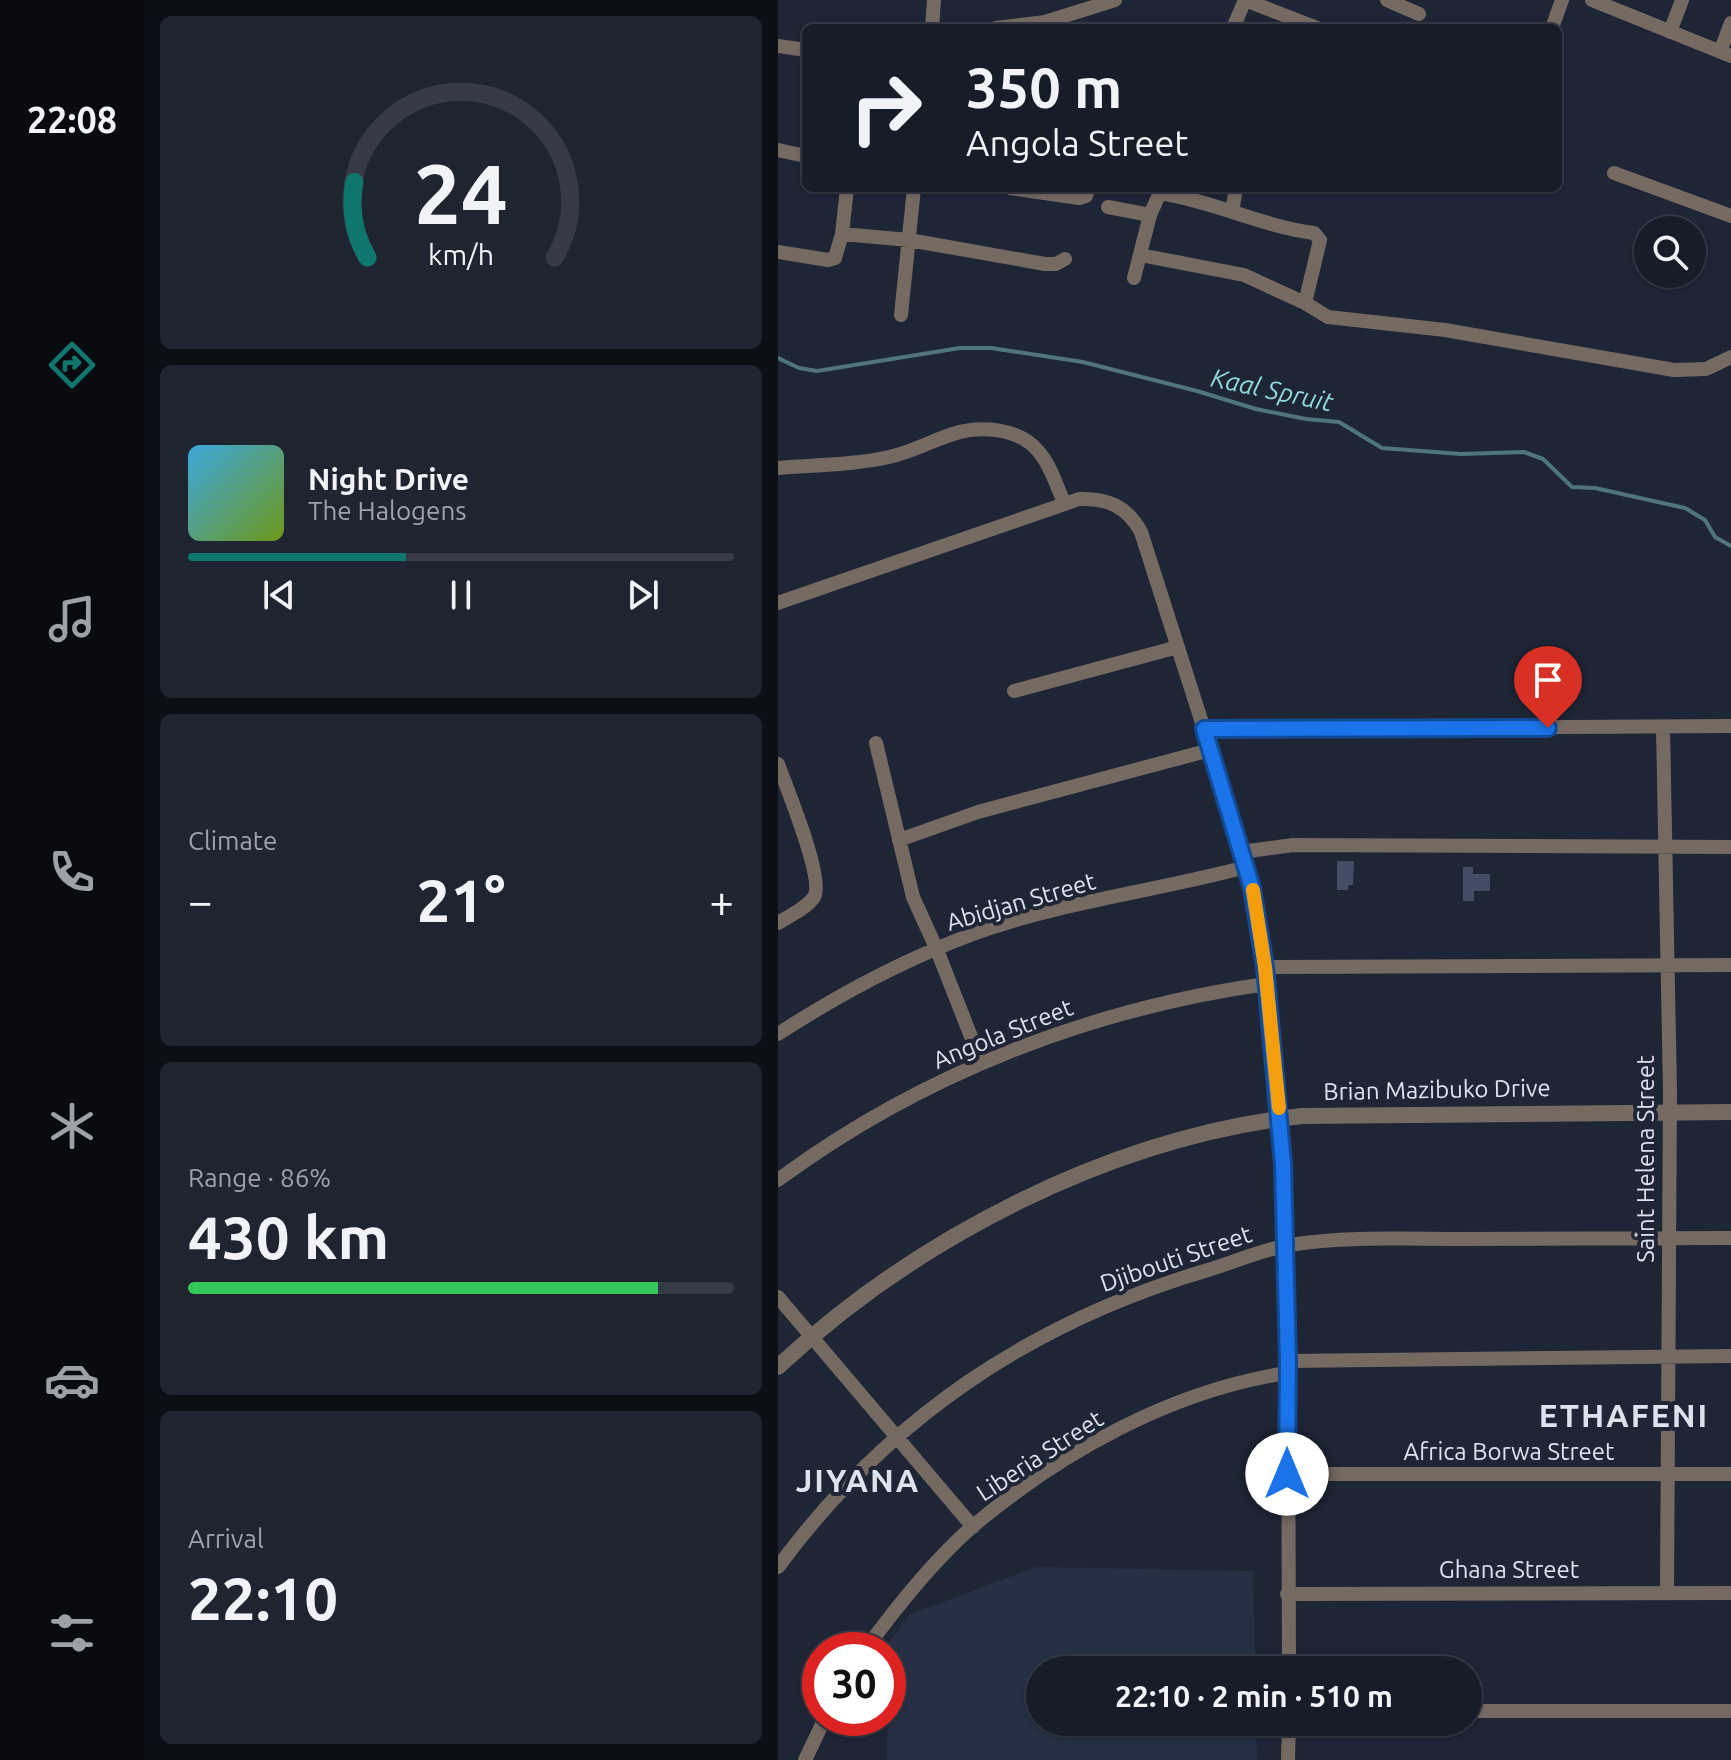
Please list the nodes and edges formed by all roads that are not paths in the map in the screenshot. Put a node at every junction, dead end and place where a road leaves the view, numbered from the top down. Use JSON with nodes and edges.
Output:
{"nodes":[{"id":1,"x":934,"y":0,"type":"edge"},
{"id":2,"x":1115,"y":0,"type":"edge"},
{"id":3,"x":1387,"y":0,"type":"edge"},
{"id":4,"x":1562,"y":0,"type":"edge"},
{"id":5,"x":1592,"y":0,"type":"edge"},
{"id":6,"x":1682,"y":0,"type":"edge"},
{"id":7,"x":1626,"y":5,"type":"edge"},
{"id":8,"x":1419,"y":14,"type":"dead end"},
{"id":9,"x":1731,"y":23,"type":"edge"},
{"id":10,"x":932,"y":24,"type":"edge"},
{"id":11,"x":1029,"y":24,"type":"edge"},
{"id":12,"x":1235,"y":24,"type":"edge"},
{"id":13,"x":1307,"y":24,"type":"edge"},
{"id":14,"x":1553,"y":24,"type":"edge"},
{"id":15,"x":1670,"y":32,"type":"junction"},
{"id":16,"x":778,"y":46,"type":"edge"},
{"id":17,"x":802,"y":49,"type":"edge"},
{"id":18,"x":1725,"y":54,"type":"edge"},
{"id":19,"x":778,"y":150,"type":"edge"},
{"id":20,"x":802,"y":155,"type":"edge"},
{"id":21,"x":1614,"y":173,"type":"dead end"},
{"id":22,"x":847,"y":192,"type":"edge"},
{"id":23,"x":914,"y":192,"type":"edge"},
{"id":24,"x":1038,"y":192,"type":"edge"},
{"id":25,"x":1088,"y":192,"type":"edge"},
{"id":26,"x":1160,"y":192,"type":"edge"},
{"id":27,"x":1168,"y":192,"type":"edge"},
{"id":28,"x":1235,"y":192,"type":"edge"},
{"id":29,"x":1108,"y":207,"type":"dead end"},
{"id":30,"x":1232,"y":212,"type":"junction"},
{"id":31,"x":1150,"y":215,"type":"junction"},
{"id":32,"x":1731,"y":216,"type":"edge"},
{"id":33,"x":842,"y":234,"type":"junction"},
{"id":34,"x":909,"y":240,"type":"junction"},
{"id":35,"x":778,"y":252,"type":"edge"},
{"id":36,"x":1140,"y":255,"type":"junction"},
{"id":37,"x":1065,"y":259,"type":"dead end"},
{"id":38,"x":1134,"y":278,"type":"dead end"},
{"id":39,"x":1305,"y":303,"type":"junction"},
{"id":40,"x":901,"y":315,"type":"dead end"},
{"id":41,"x":1731,"y":357,"type":"edge"},
{"id":42,"x":778,"y":468,"type":"edge"},
{"id":43,"x":1064,"y":502,"type":"junction"},
{"id":44,"x":778,"y":603,"type":"edge"},
{"id":45,"x":1178,"y":647,"type":"junction"},
{"id":46,"x":1014,"y":691,"type":"dead end"},
{"id":47,"x":1731,"y":726,"type":"edge"},
{"id":48,"x":1663,"y":727,"type":"junction"},
{"id":49,"x":1204,"y":729,"type":"junction"},
{"id":50,"x":876,"y":743,"type":"dead end"},
{"id":51,"x":1210,"y":750,"type":"junction"},
{"id":52,"x":778,"y":764,"type":"edge"},
{"id":53,"x":899,"y":840,"type":"junction"},
{"id":54,"x":1665,"y":846,"type":"junction"},
{"id":55,"x":1731,"y":847,"type":"edge"},
{"id":56,"x":1241,"y":852,"type":"junction"},
{"id":57,"x":1246,"y":867,"type":"junction"},
{"id":58,"x":778,"y":923,"type":"edge"},
{"id":59,"x":937,"y":950,"type":"junction"},
{"id":60,"x":1731,"y":965,"type":"edge"},
{"id":61,"x":1668,"y":966,"type":"junction"},
{"id":62,"x":1265,"y":967,"type":"junction"},
{"id":63,"x":1266,"y":984,"type":"junction"},
{"id":64,"x":778,"y":1034,"type":"edge"},
{"id":65,"x":981,"y":1062,"type":"junction"},
{"id":66,"x":1669,"y":1112,"type":"junction"},
{"id":67,"x":1731,"y":1112,"type":"edge"},
{"id":68,"x":1280,"y":1118,"type":"junction"},
{"id":69,"x":778,"y":1180,"type":"edge"},
{"id":70,"x":1668,"y":1238,"type":"junction"},
{"id":71,"x":1731,"y":1238,"type":"edge"},
{"id":72,"x":1286,"y":1246,"type":"junction"},
{"id":73,"x":778,"y":1297,"type":"edge"},
{"id":74,"x":812,"y":1337,"type":"junction"},
{"id":75,"x":1668,"y":1356,"type":"junction"},
{"id":76,"x":1731,"y":1356,"type":"edge"},
{"id":77,"x":778,"y":1367,"type":"edge"},
{"id":78,"x":1288,"y":1367,"type":"junction"},
{"id":79,"x":897,"y":1436,"type":"junction"},
{"id":80,"x":1287,"y":1474,"type":"junction"},
{"id":81,"x":1667,"y":1474,"type":"junction"},
{"id":82,"x":1731,"y":1474,"type":"edge"},
{"id":83,"x":973,"y":1527,"type":"junction"},
{"id":84,"x":778,"y":1567,"type":"edge"},
{"id":85,"x":1667,"y":1591,"type":"junction"},
{"id":86,"x":1731,"y":1593,"type":"edge"},
{"id":87,"x":1287,"y":1594,"type":"junction"},
{"id":88,"x":879,"y":1632,"type":"edge"},
{"id":89,"x":1289,"y":1656,"type":"edge"},
{"id":90,"x":1482,"y":1711,"type":"edge"},
{"id":91,"x":1731,"y":1711,"type":"edge"},
{"id":92,"x":816,"y":1736,"type":"edge"},
{"id":93,"x":1289,"y":1736,"type":"edge"},
{"id":94,"x":805,"y":1760,"type":"edge"},
{"id":95,"x":1288,"y":1760,"type":"edge"}],
"edges":[{"from":1,"to":10,"type":"street"},
{"from":2,"to":11,"type":"street"},
{"from":3,"to":8,"type":"street"},
{"from":4,"to":14,"type":"street"},
{"from":5,"to":7,"type":"street"},
{"from":6,"to":15,"type":"street"},
{"from":7,"to":15,"type":"street"},
{"from":9,"to":18,"type":"street"},
{"from":12,"to":13,"type":"street"},
{"from":15,"to":18,"type":"street"},
{"from":16,"to":17,"type":"street"},
{"from":19,"to":20,"type":"street"},
{"from":21,"to":32,"type":"street"},
{"from":22,"to":33,"type":"street"},
{"from":23,"to":34,"type":"street"},
{"from":24,"to":25,"type":"street"},
{"from":26,"to":31,"type":"street"},
{"from":27,"to":30,"type":"street"},
{"from":28,"to":30,"type":"street"},
{"from":29,"to":31,"type":"street"},
{"from":30,"to":39,"type":"street"},
{"from":31,"to":36,"type":"street"},
{"from":33,"to":34,"type":"street"},
{"from":33,"to":35,"type":"street"},
{"from":34,"to":37,"type":"street"},
{"from":34,"to":40,"type":"street"},
{"from":36,"to":38,"type":"street"},
{"from":36,"to":39,"type":"street"},
{"from":39,"to":41,"type":"street"},
{"from":42,"to":43,"type":"street"},
{"from":43,"to":44,"type":"street"},
{"from":43,"to":45,"type":"street"},
{"from":45,"to":46,"type":"street"},
{"from":45,"to":49,"type":"street"},
{"from":47,"to":48,"type":"street"},
{"from":48,"to":49,"type":"street"},
{"from":48,"to":54,"type":"street","name":"Saint Helena Street"},
{"from":49,"to":51,"type":"street"},
{"from":50,"to":53,"type":"street"},
{"from":51,"to":53,"type":"street"},
{"from":51,"to":56,"type":"street"},
{"from":52,"to":58,"type":"street"},
{"from":53,"to":59,"type":"street"},
{"from":54,"to":55,"type":"street"},
{"from":54,"to":56,"type":"street"},
{"from":54,"to":61,"type":"street","name":"Saint Helena Street"},
{"from":56,"to":57,"type":"street"},
{"from":57,"to":59,"type":"street","name":"Abidjan Street"},
{"from":57,"to":62,"type":"street"},
{"from":59,"to":64,"type":"street","name":"Abidjan Street"},
{"from":59,"to":65,"type":"street"},
{"from":60,"to":61,"type":"street"},
{"from":61,"to":62,"type":"street"},
{"from":61,"to":66,"type":"street","name":"Saint Helena Street"},
{"from":62,"to":63,"type":"street"},
{"from":63,"to":65,"type":"street","name":"Angola Street"},
{"from":63,"to":68,"type":"street"},
{"from":65,"to":69,"type":"street","name":"Angola Street"},
{"from":66,"to":67,"type":"street","name":"Brian Mazibuko Drive"},
{"from":66,"to":68,"type":"street","name":"Brian Mazibuko Drive"},
{"from":66,"to":70,"type":"street","name":"Saint Helena Street"},
{"from":68,"to":72,"type":"street"},
{"from":68,"to":74,"type":"street","name":"Brian Mazibuko Drive"},
{"from":70,"to":71,"type":"street","name":"Djibouti Street"},
{"from":70,"to":72,"type":"street","name":"Djibouti Street"},
{"from":70,"to":75,"type":"street","name":"Saint Helena Street"},
{"from":72,"to":78,"type":"street"},
{"from":72,"to":79,"type":"street","name":"Djibouti Street"},
{"from":73,"to":74,"type":"street"},
{"from":74,"to":77,"type":"street","name":"Brian Mazibuko Drive"},
{"from":74,"to":79,"type":"street"},
{"from":75,"to":76,"type":"street","name":"Liberia Street"},
{"from":75,"to":78,"type":"street","name":"Liberia Street"},
{"from":75,"to":81,"type":"street","name":"Saint Helena Street"},
{"from":78,"to":80,"type":"street"},
{"from":78,"to":83,"type":"street","name":"Liberia Street"},
{"from":79,"to":83,"type":"street"},
{"from":79,"to":84,"type":"street","name":"Djibouti Street"},
{"from":80,"to":81,"type":"street","name":"Africa Borwa Street"},
{"from":80,"to":87,"type":"street"},
{"from":81,"to":82,"type":"street","name":"Africa Borwa Street"},
{"from":81,"to":85,"type":"street","name":"Saint Helena Street"},
{"from":83,"to":88,"type":"street","name":"Liberia Street"},
{"from":85,"to":86,"type":"street","name":"Ghana Street"},
{"from":85,"to":87,"type":"street","name":"Ghana Street"},
{"from":87,"to":89,"type":"street"},
{"from":90,"to":91,"type":"street"},
{"from":92,"to":94,"type":"street"},
{"from":93,"to":95,"type":"street"}]}
